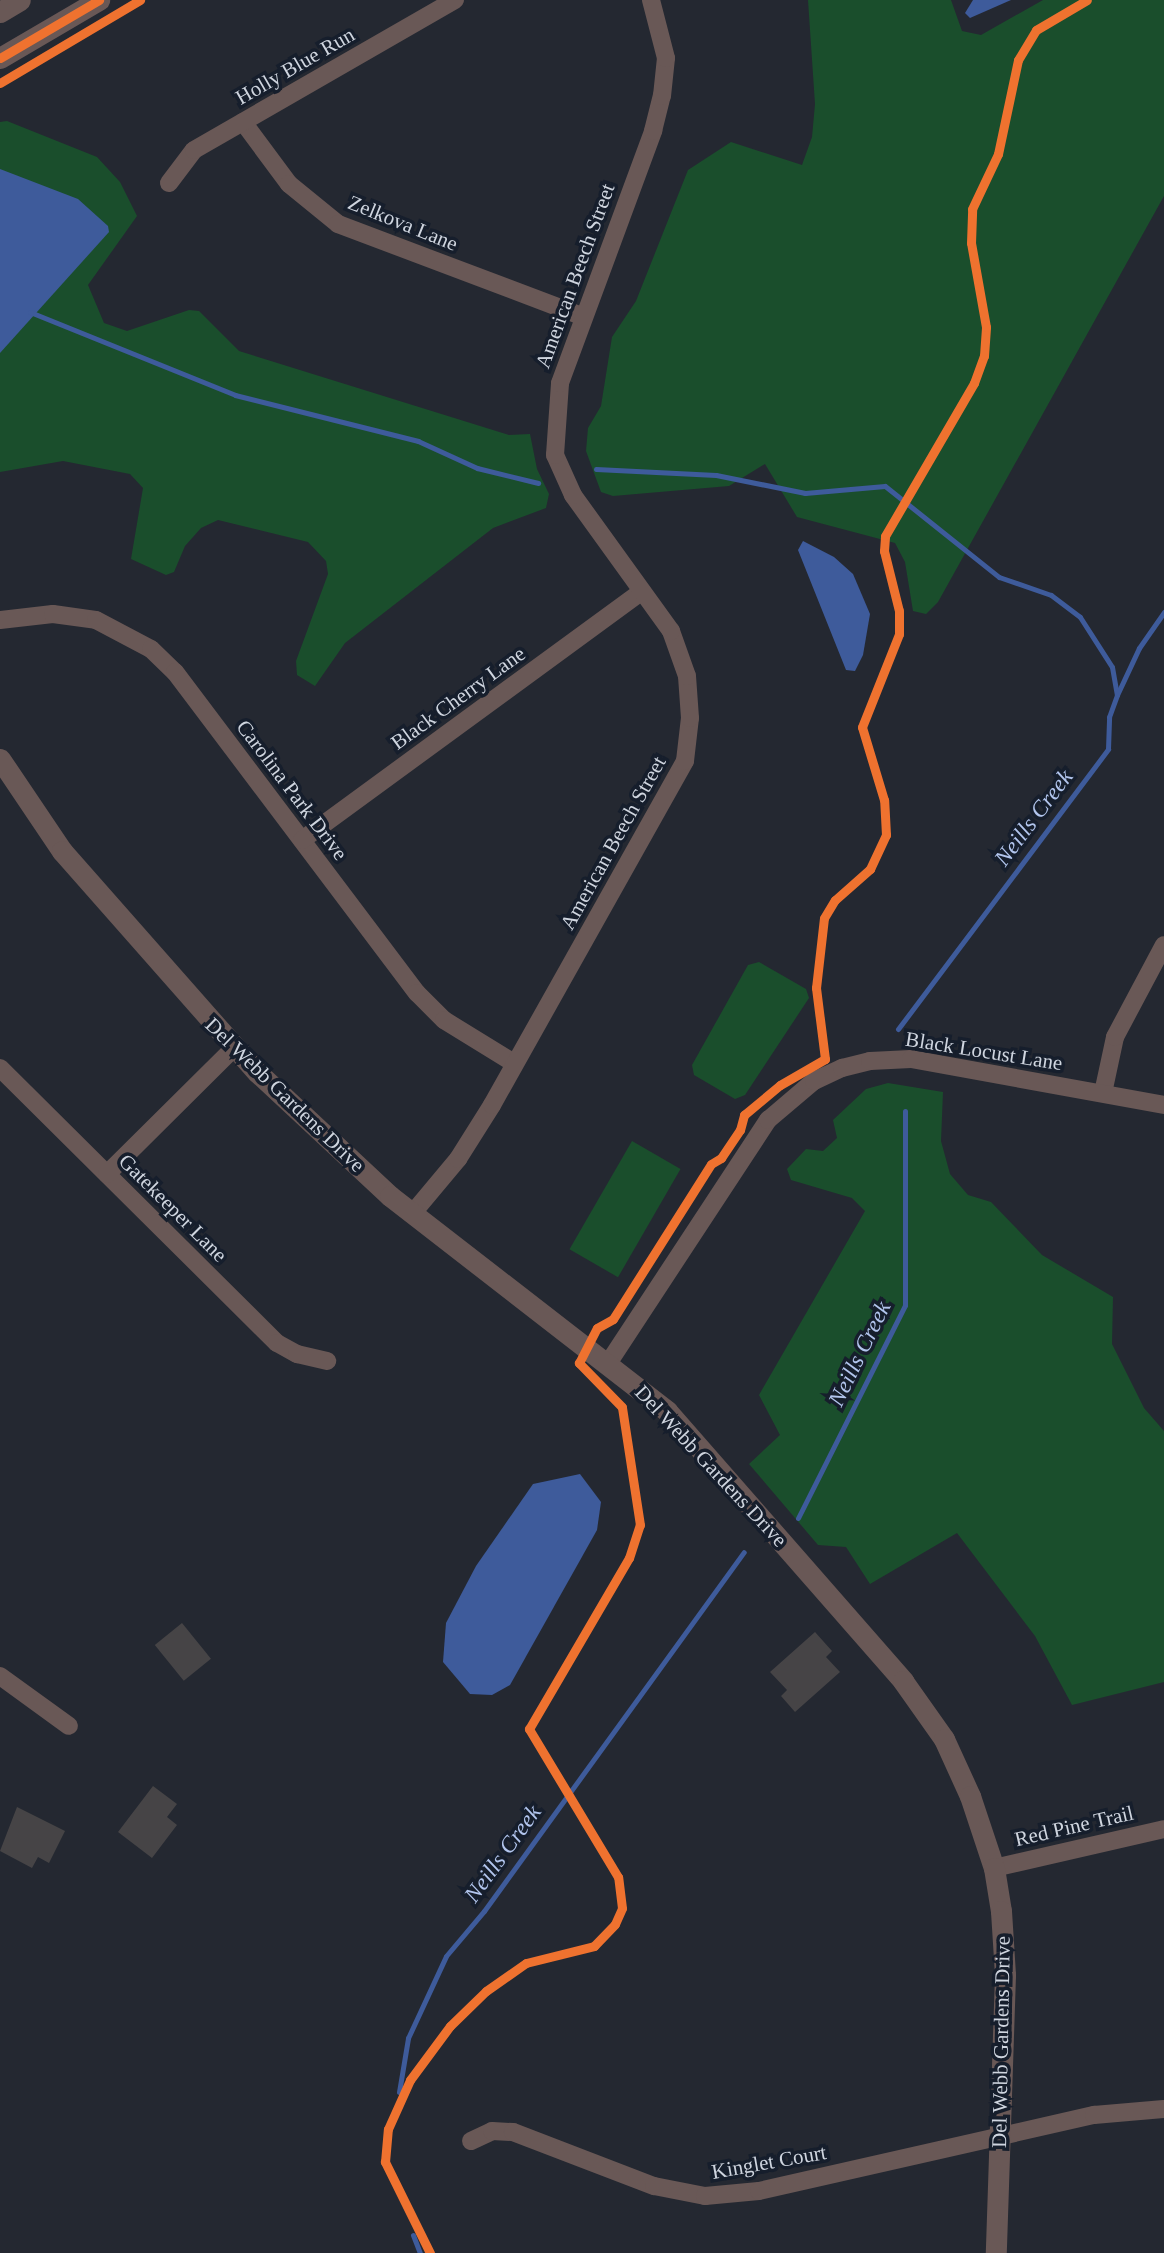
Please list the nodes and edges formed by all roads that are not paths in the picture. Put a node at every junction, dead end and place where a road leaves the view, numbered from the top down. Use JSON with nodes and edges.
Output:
{"nodes":[{"id":1,"x":20,"y":0,"type":"edge"},
{"id":2,"x":99,"y":0,"type":"edge"},
{"id":3,"x":455,"y":0,"type":"edge"},
{"id":4,"x":652,"y":0,"type":"edge"},
{"id":5,"x":0,"y":12,"type":"edge"},
{"id":6,"x":0,"y":58,"type":"edge"},
{"id":7,"x":243,"y":122,"type":"junction"},
{"id":8,"x":169,"y":183,"type":"dead end"},
{"id":9,"x":582,"y":316,"type":"junction"},
{"id":10,"x":641,"y":592,"type":"junction"},
{"id":11,"x":0,"y":620,"type":"edge"},
{"id":12,"x":0,"y":759,"type":"edge"},
{"id":13,"x":302,"y":840,"type":"junction"},
{"id":14,"x":1164,"y":945,"type":"edge"},
{"id":15,"x":234,"y":1048,"type":"junction"},
{"id":16,"x":514,"y":1063,"type":"junction"},
{"id":17,"x":0,"y":1068,"type":"edge"},
{"id":18,"x":1103,"y":1093,"type":"junction"},
{"id":19,"x":1164,"y":1105,"type":"edge"},
{"id":20,"x":107,"y":1174,"type":"junction"},
{"id":21,"x":412,"y":1214,"type":"junction"},
{"id":22,"x":327,"y":1361,"type":"dead end"},
{"id":23,"x":609,"y":1362,"type":"junction"},
{"id":24,"x":0,"y":1676,"type":"edge"},
{"id":25,"x":69,"y":1726,"type":"dead end"},
{"id":26,"x":1164,"y":1829,"type":"edge"},
{"id":27,"x":994,"y":1868,"type":"junction"},
{"id":28,"x":1164,"y":2109,"type":"edge"},
{"id":29,"x":1000,"y":2138,"type":"junction"},
{"id":30,"x":471,"y":2141,"type":"dead end"},
{"id":31,"x":996,"y":2253,"type":"edge"}],
"edges":[{"from":1,"to":5,"type":"street"},
{"from":2,"to":6,"type":"street"},
{"from":3,"to":7,"type":"street","name":"Holly Blue Run"},
{"from":4,"to":9,"type":"street","name":"American Beech Street"},
{"from":7,"to":8,"type":"street","name":"Holly Blue Run"},
{"from":7,"to":9,"type":"street","name":"Zelkova Lane"},
{"from":9,"to":10,"type":"street","name":"American Beech Street"},
{"from":10,"to":13,"type":"street","name":"Black Cherry Lane"},
{"from":10,"to":16,"type":"street","name":"American Beech Street"},
{"from":11,"to":13,"type":"street","name":"Carolina Park Drive"},
{"from":12,"to":15,"type":"street","name":"Del Webb Gardens Drive"},
{"from":13,"to":16,"type":"street","name":"Carolina Park Drive"},
{"from":14,"to":18,"type":"street"},
{"from":15,"to":20,"type":"street"},
{"from":15,"to":21,"type":"street","name":"Del Webb Gardens Drive"},
{"from":16,"to":21,"type":"street","name":"American Beech Street"},
{"from":17,"to":20,"type":"street","name":"Gatekeeper Lane"},
{"from":18,"to":19,"type":"street","name":"Black Locust Lane"},
{"from":18,"to":23,"type":"street","name":"Black Locust Lane"},
{"from":20,"to":22,"type":"street","name":"Gatekeeper Lane"},
{"from":21,"to":23,"type":"street","name":"Del Webb Gardens Drive"},
{"from":23,"to":27,"type":"street","name":"Del Webb Gardens Drive"},
{"from":24,"to":25,"type":"street"},
{"from":26,"to":27,"type":"street","name":"Red Pine Trail"},
{"from":27,"to":29,"type":"street","name":"Del Webb Gardens Drive"},
{"from":28,"to":29,"type":"street","name":"Kinglet Court"},
{"from":29,"to":30,"type":"street","name":"Kinglet Court"},
{"from":29,"to":31,"type":"street","name":"Del Webb Gardens Drive"}]}
